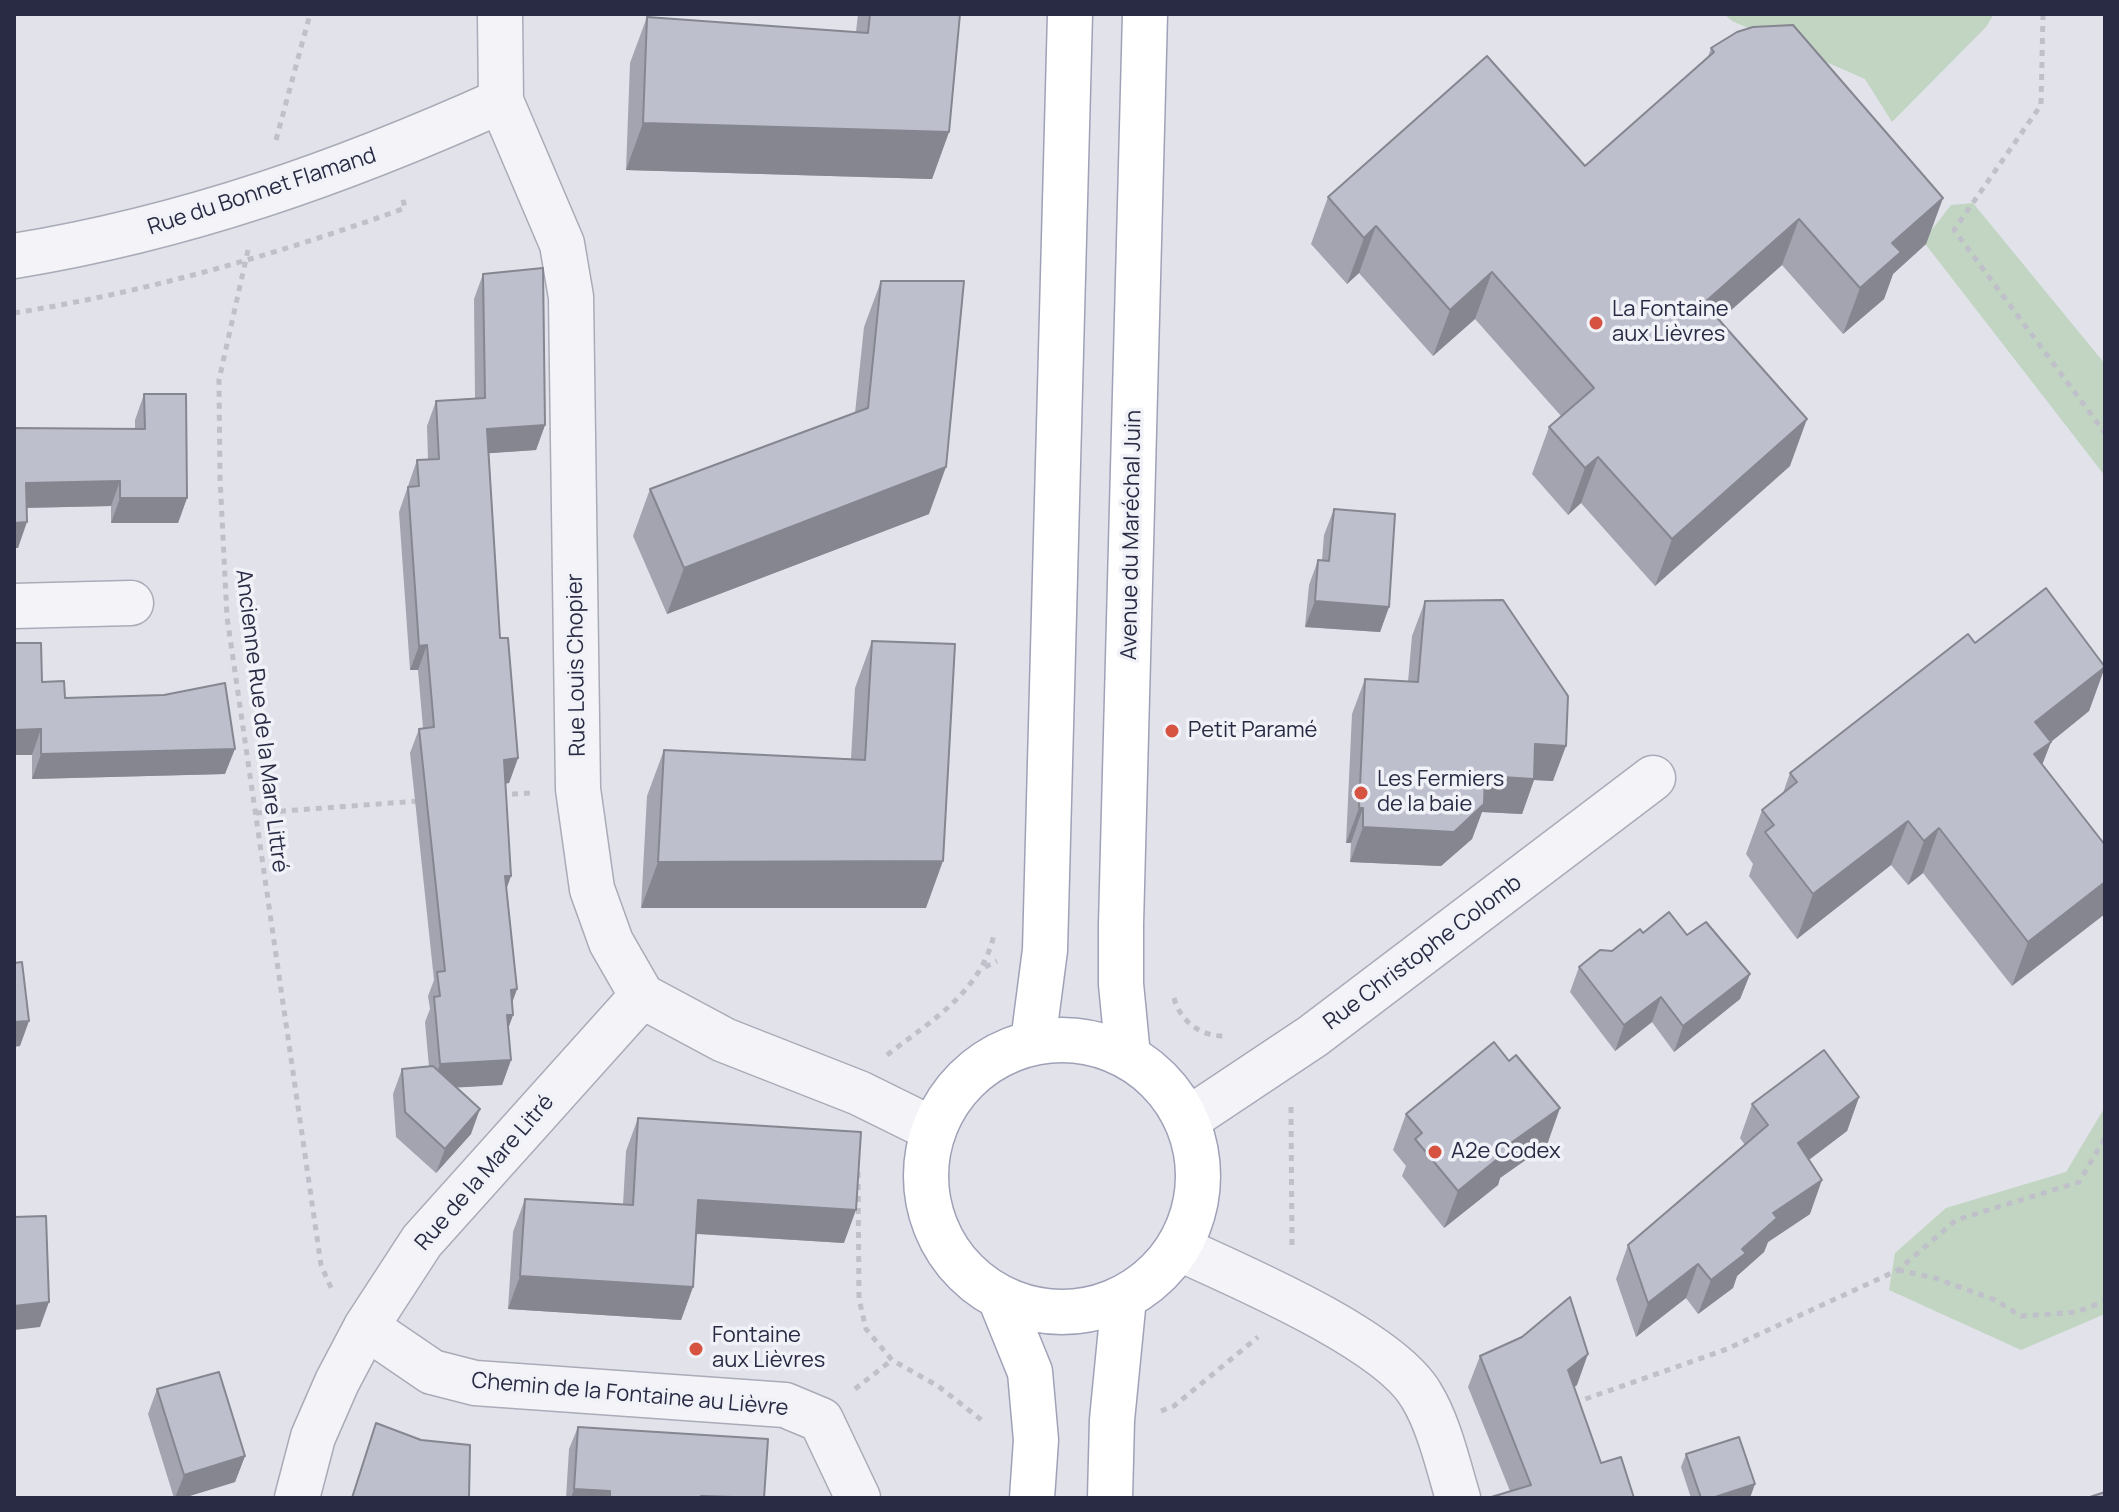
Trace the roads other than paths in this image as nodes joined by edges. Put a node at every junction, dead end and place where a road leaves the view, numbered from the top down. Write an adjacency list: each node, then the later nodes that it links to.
1 (500, 14): 4 (street, Rue Louis Chopier)
2 (1070, 14): 10 (main road)
3 (1145, 14): 11 (main road, Avenue du Maréchal Juin)
4 (501, 101): 5 (street, Rue du Bonnet Flamand); 9 (street, Rue Louis Chopier)
5 (14, 256)
6 (131, 603): 7 (street)
7 (14, 606)
8 (1653, 778): 12 (street, Rue Christophe Colomb)
9 (642, 996): 13 (street); 17 (street, Rue de la Mare Litré)
10 (1033, 1042): 11 (main road); 13 (main road)
11 (1128, 1056): 12 (main road)
12 (1187, 1120): 14 (main road)
13 (934, 1130): 15 (main road)
14 (1178, 1248): 16 (main road); 22 (street)
15 (1000, 1298): 16 (main road); 20 (main road)
16 (1124, 1298): 21 (main road)
17 (366, 1327): 18 (street, Rue de la Mare Litré); 19 (street, Chemin de la Fontaine au Lièvre)
18 (297, 1498)
19 (858, 1498)
20 (1032, 1498)
21 (1110, 1498)
22 (1458, 1498)

